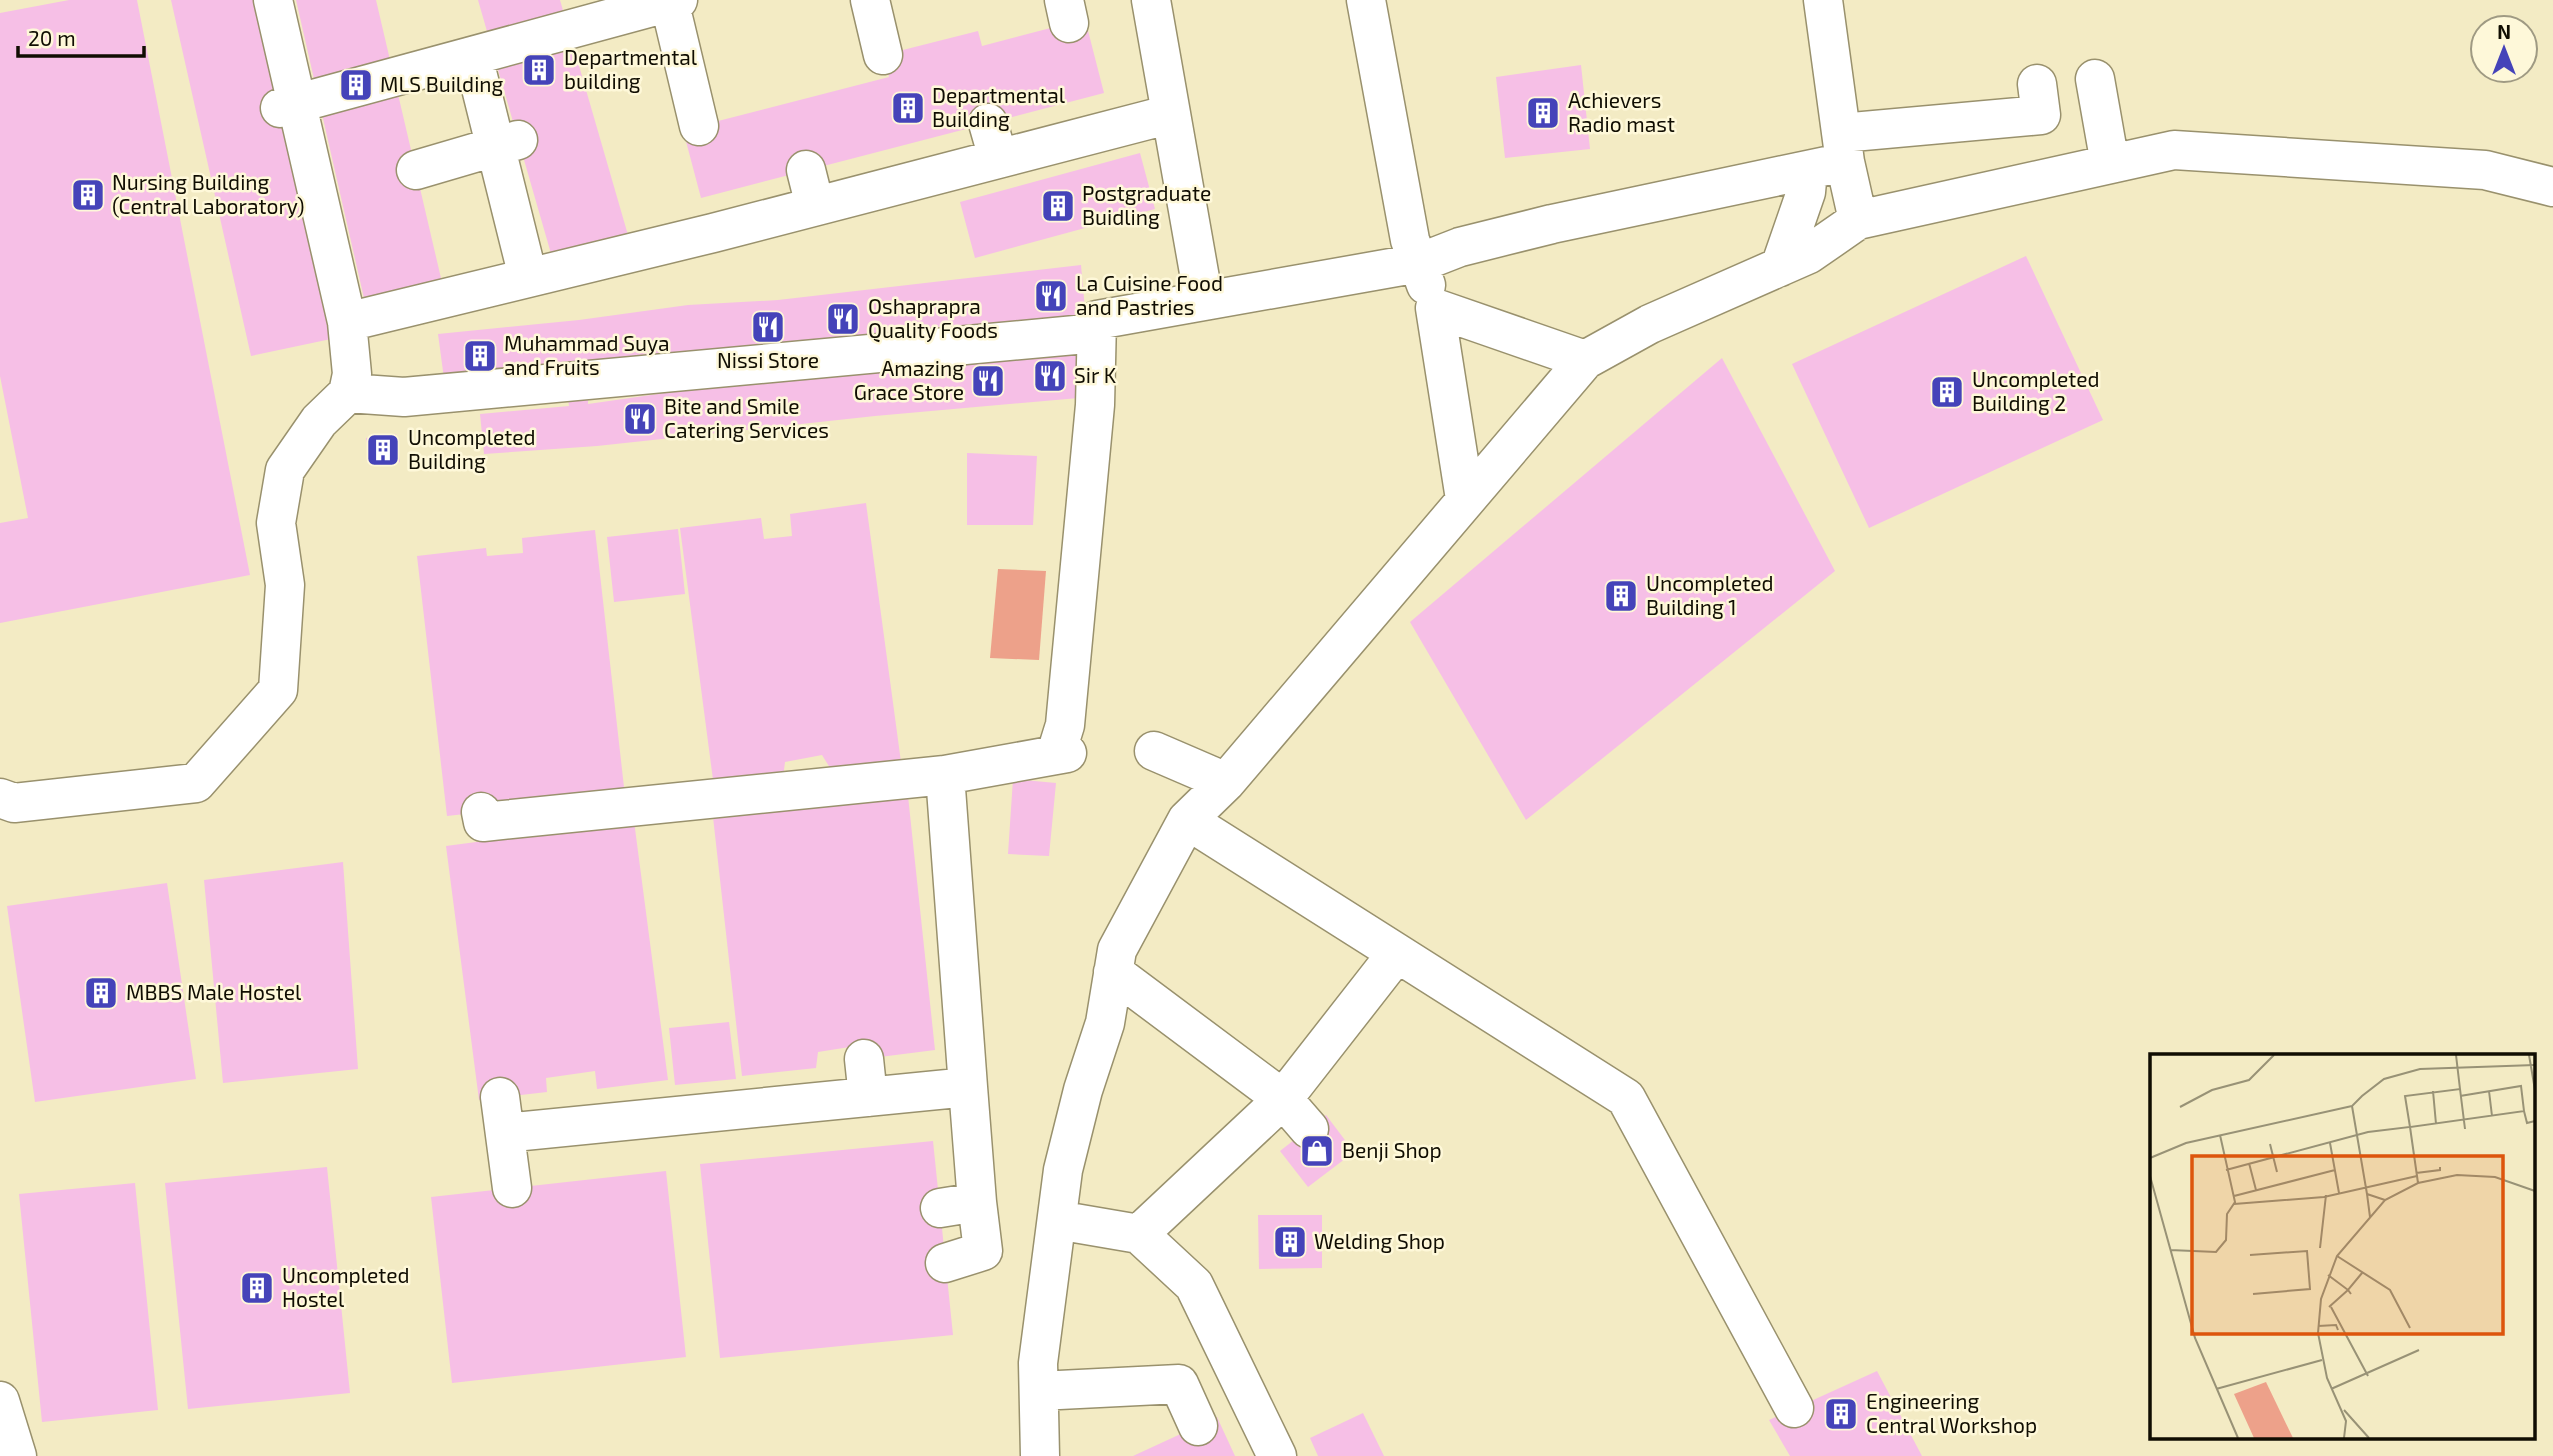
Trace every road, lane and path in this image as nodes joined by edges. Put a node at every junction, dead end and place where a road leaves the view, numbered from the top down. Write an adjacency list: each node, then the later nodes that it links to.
1 (273, 0): 11 (street)
2 (870, 0): 7 (street)
3 (1152, 0): 12 (street)
4 (1366, 0): 21 (street)
5 (1823, 0): 15 (street)
6 (672, 1): 8 (street); 13 (street)
7 (883, 55)
8 (448, 57): 11 (street); 14 (street)
9 (2095, 79): 16 (street)
10 (2037, 84): 15 (street)
11 (288, 106): 27 (street)
12 (1171, 114): 23 (street); 24 (street)
13 (699, 126)
14 (506, 143): 17 (street); 23 (street)
15 (1843, 147): 18 (street); 20 (street)
16 (2110, 164): 19 (street); 20 (street)
17 (416, 170)
18 (1808, 170): 21 (street); 22 (street)
19 (2553, 187)
20 (1858, 220): 22 (street)
21 (1419, 263): 24 (street); 25 (street)
22 (1780, 267): 28 (street)
23 (528, 277): 27 (street)
24 (1204, 301): 26 (street)
25 (1435, 308): 28 (street); 30 (street)
26 (1097, 320): 29 (street); 32 (street)
27 (347, 322): 29 (street)
28 (1585, 360): 30 (street)
29 (348, 393): 34 (street)
30 (1465, 499): 33 (street)
31 (1154, 751): 33 (street)
32 (945, 775): 35 (street); 40 (street)
33 (1226, 782): 36 (street)
34 (0, 798)
35 (481, 812)
36 (1188, 820): 37 (street); 38 (street)
37 (1397, 953): 42 (street); 52 (street)
38 (1114, 972): 42 (street); 47 (street)
39 (863, 1059): 41 (street)
40 (968, 1087): 41 (street); 45 (street)
41 (868, 1097): 44 (street)
42 (1283, 1099): 43 (street); 48 (street)
43 (1309, 1129)
44 (512, 1188)
45 (977, 1202): 46 (street); 49 (street)
46 (940, 1208)
47 (1057, 1220): 48 (street); 50 (street)
48 (1139, 1234): 56 (street)
49 (945, 1263)
50 (1039, 1391): 53 (street); 55 (street)
51 (0, 1401): 54 (street)
52 (1794, 1408)
53 (1198, 1426)
54 (17, 1456)
55 (1040, 1456)
56 (1277, 1456)

